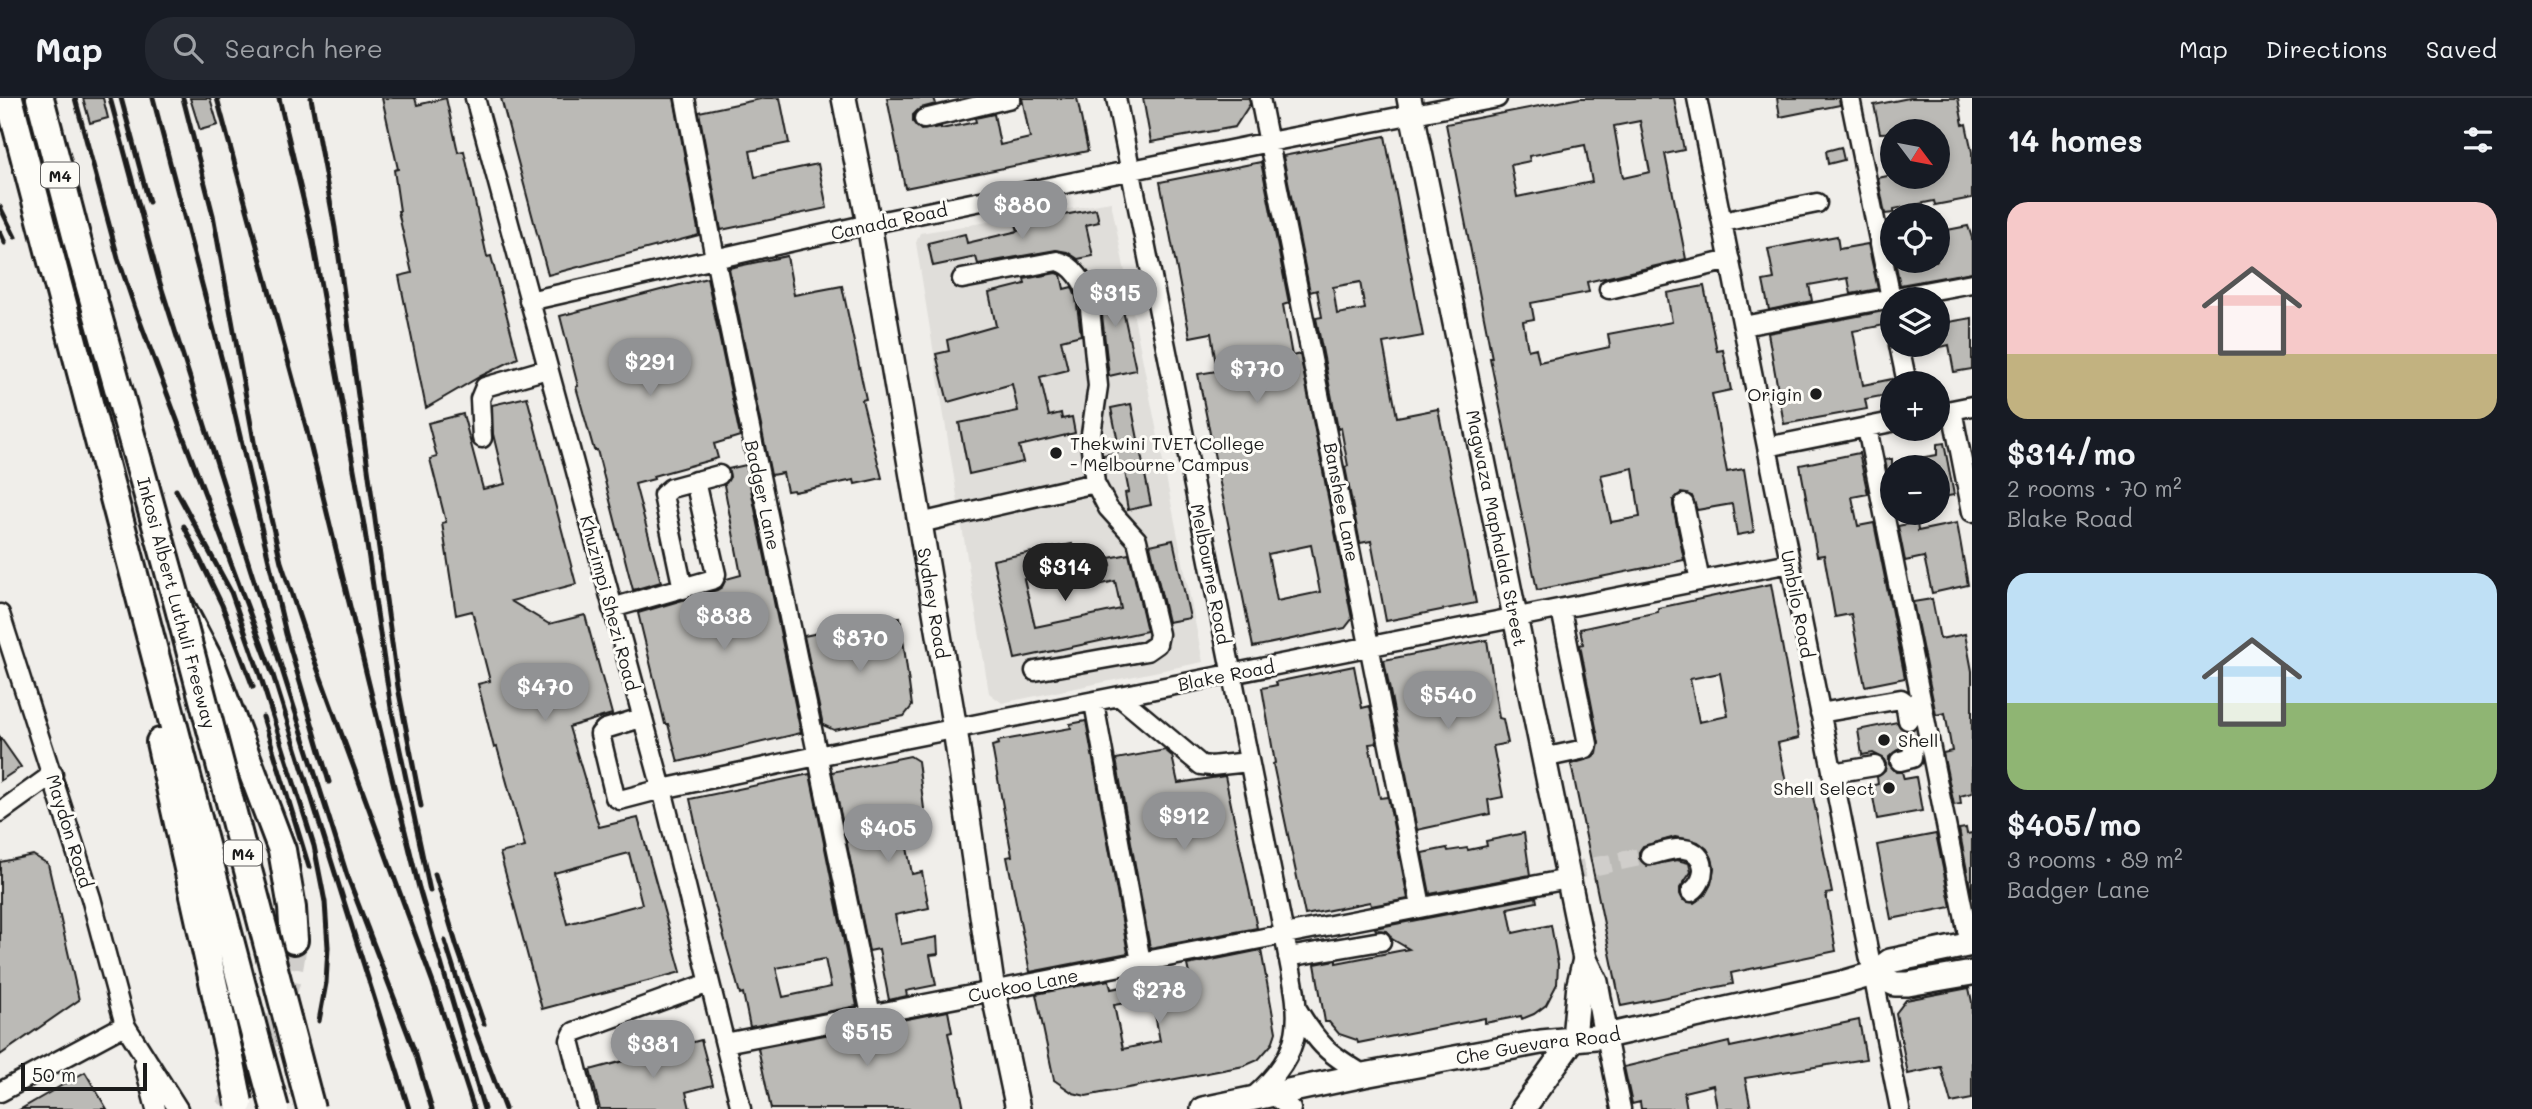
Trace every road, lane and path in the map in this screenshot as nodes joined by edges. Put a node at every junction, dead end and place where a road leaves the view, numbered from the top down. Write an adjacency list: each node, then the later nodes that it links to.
1 (9, 98): 43 (highway, Inkosi Albert Luthuli Freeway / M4)
2 (40, 98): 47 (highway, Inkosi Albert Luthuli Freeway / M4)
3 (475, 98): 26 (street, Khuzimpi Shezi Road)
4 (685, 98): 19 (street, Badger Lane)
5 (844, 98): 18 (main road, Sydney Road)
6 (1011, 98): 13 (street)
7 (1116, 98): 15 (street, Melbourne Road)
8 (1261, 98): 14 (street, Banshee Lane)
9 (1497, 98): 12 (street, Canada Road)
10 (1697, 98): 17 (street, Umbilo Road)
11 (1850, 98): 23 (street)
12 (1410, 107): 14 (street, Canada Road); 51 (main road, Magwaza Maphalala Street)
13 (924, 119)
14 (1269, 142): 15 (street, Canada Road); 52 (street, Banshee Lane)
15 (1131, 171): 18 (street, Canada Road); 54 (street, Melbourne Road)
16 (1817, 203): 17 (street)
17 (1722, 222): 20 (street, Umbilo Road)
18 (869, 224): 19 (street, Canada Road); 42 (main road, Sydney Road)
19 (715, 258): 26 (street, Canada Road); 62 (street, Badger Lane)
20 (1730, 260): 25 (street); 28 (street, Umbilo Road)
21 (962, 279): 39 (street)
22 (1972, 283): 24 (street)
23 (1888, 287)
24 (1950, 288)
25 (1609, 289)
26 (529, 301): 29 (street, Khuzimpi Shezi Road)
27 (1880, 303): 28 (street)
28 (1743, 326): 36 (street, Umbilo Road)
29 (547, 369): 35 (street); 48 (street, Khuzimpi Shezi Road)
30 (1972, 405): 31 (street)
31 (1950, 410)
32 (1880, 425): 33 (street)
33 (1867, 428): 36 (street); 78 (street)
34 (1950, 433): 41 (street)
35 (482, 438)
36 (1767, 447): 44 (street, Umbilo Road)
37 (719, 475): 38 (street)
38 (695, 481): 46 (street); 46 (street)
39 (1096, 483): 42 (street); 53 (street)
40 (1684, 504): 45 (street)
41 (1972, 512)
42 (920, 523): 60 (main road, Sydney Road)
43 (126, 547): 98 (highway, bridge); 99 (highway, Inkosi Albert Luthuli Freeway / M4, bridge)
44 (1790, 563): 45 (street, Blake Road); 57 (street, Umbilo Road)
45 (1700, 581): 49 (street, Blake Road)
46 (683, 589): 48 (street)
47 (176, 597): 76 (highway); 100 (highway, Inkosi Albert Luthuli Freeway / M4, bridge)
48 (612, 608): 58 (street, Khuzimpi Shezi Road)
49 (1561, 609): 51 (street, Blake Road); 63 (street)
50 (0, 614): 68 (street, Maydon Road)
51 (1515, 619): 52 (street, Blake Road); 63 (main road, Magwaza Maphalala Street)
52 (1371, 647): 54 (street, Blake Road); 74 (street, Banshee Lane)
53 (1035, 671)
54 (1231, 674): 55 (street, Blake Road); 65 (street, Melbourne Road)
55 (1120, 697): 56 (street, Blake Road); 65 (street)
56 (1094, 703): 60 (street, Blake Road); 81 (street)
57 (1820, 713): 59 (street); 67 (street, Umbilo Road)
58 (641, 718): 69 (street, Khuzimpi Shezi Road); 69 (street, Blake Road)
59 (1908, 720)
60 (954, 729): 62 (street, Blake Road); 85 (main road, Sydney Road)
61 (1913, 746): 64 (street)
62 (817, 757): 69 (street, Blake Road); 87 (street, Badger Lane)
63 (1544, 758): 72 (main road, Magwaza Maphalala Street)
64 (1900, 761)
65 (1249, 762): 75 (street, Melbourne Road)
66 (1875, 766): 67 (street)
67 (1832, 773): 83 (street, Umbilo Road)
68 (53, 774): 70 (street); 88 (street, Maydon Road)
69 (662, 789): 84 (street, Khuzimpi Shezi Road)
70 (0, 811)
71 (1650, 855): 73 (street)
72 (1568, 879): 74 (street, Cuckoo Lane); 80 (main road, Magwaza Maphalala Street)
73 (1691, 892)
74 (1421, 906): 75 (street, Cuckoo Lane)
75 (1284, 933): 79 (street, Melbourne Road); 81 (street, Cuckoo Lane)
76 (294, 940)
77 (1381, 941): 79 (street)
78 (1971, 944): 83 (main road, Che Guevara Road)
79 (1288, 957): 86 (street, Melbourne Road)
80 (1584, 959): 89 (main road, Magwaza Maphalala Street); 90 (main road, Magwaza Maphalala Street)
81 (1141, 961): 85 (street, Cuckoo Lane)
82 (1972, 973): 83 (main road)
83 (1873, 974): 89 (main road, Che Guevara Road); 108 (street, Umbilo Road)
84 (709, 983): 91 (street, Khuzimpi Shezi Road); 101 (street)
85 (993, 991): 87 (street, Cuckoo Lane); 103 (main road, Sydney Road)
86 (1297, 1009): 93 (street, Melbourne Road); 95 (street, Melbourne Road)
87 (871, 1015): 91 (street, Cuckoo Lane)
88 (125, 1025): 92 (street, Maydon Road); 94 (street)
89 (1606, 1036): 90 (main road, Che Guevara Road); 107 (street, Magwaza Maphalala Street)
90 (1574, 1038): 93 (main road, Che Guevara Road); 106 (main road)
91 (725, 1043): 102 (street, Khuzimpi Shezi Road)
92 (139, 1047): 96 (street, Maydon Road); 97 (street, Maydon Road)
93 (1364, 1075): 95 (main road, Che Guevara Road)
94 (0, 1092)
95 (1261, 1096): 104 (main road, Che Guevara Road); 105 (street)
96 (156, 1109)
97 (178, 1109)
98 (240, 1109)
99 (275, 1109)
100 (312, 1109)
101 (587, 1109)
102 (741, 1109)
103 (1018, 1109)
104 (1203, 1109)
105 (1291, 1109)
106 (1523, 1109)
107 (1621, 1109)
108 (1900, 1109)

